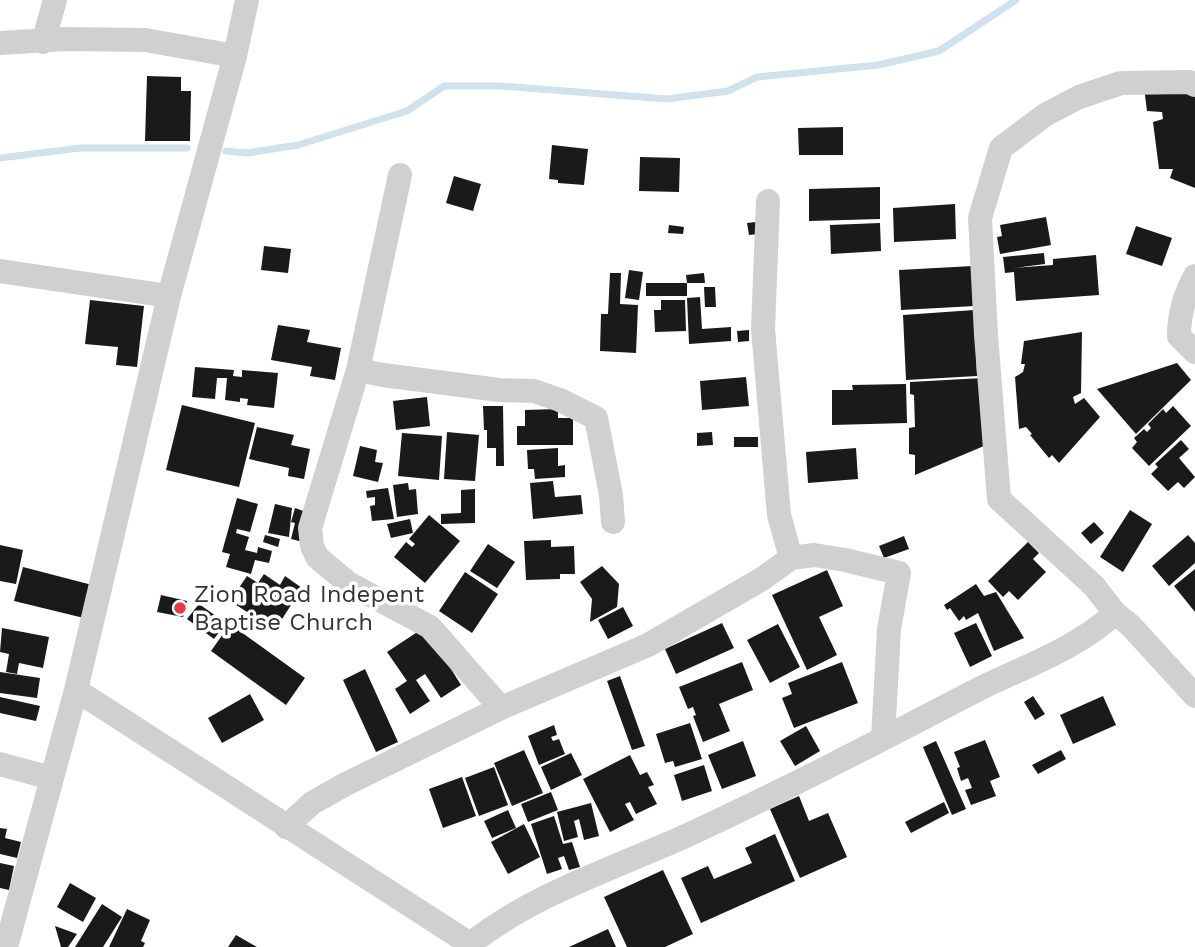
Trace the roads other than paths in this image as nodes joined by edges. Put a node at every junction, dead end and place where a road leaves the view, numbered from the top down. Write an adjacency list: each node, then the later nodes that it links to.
1 (55, 0): 3 (street)
2 (247, 0): 5 (street)
3 (43, 42): 4 (street); 5 (street)
4 (0, 43)
5 (235, 56): 11 (street)
6 (1195, 85): 16 (street)
7 (400, 174): 13 (street)
8 (768, 201): 15 (street)
9 (0, 271): 11 (street)
10 (1195, 276): 12 (street)
11 (169, 296): 17 (street)
12 (1195, 352)
13 (358, 370): 14 (street); 19 (street)
14 (613, 522)
15 (791, 558): 19 (street); 20 (street)
16 (1115, 613): 18 (street); 20 (street)
17 (76, 690): 22 (street); 23 (street)
18 (1195, 696)
19 (501, 708): 23 (street)
20 (883, 738): 24 (street)
21 (0, 764): 22 (street)
22 (51, 778): 25 (street)
23 (286, 827): 24 (street)
24 (473, 945)
25 (6, 947)

